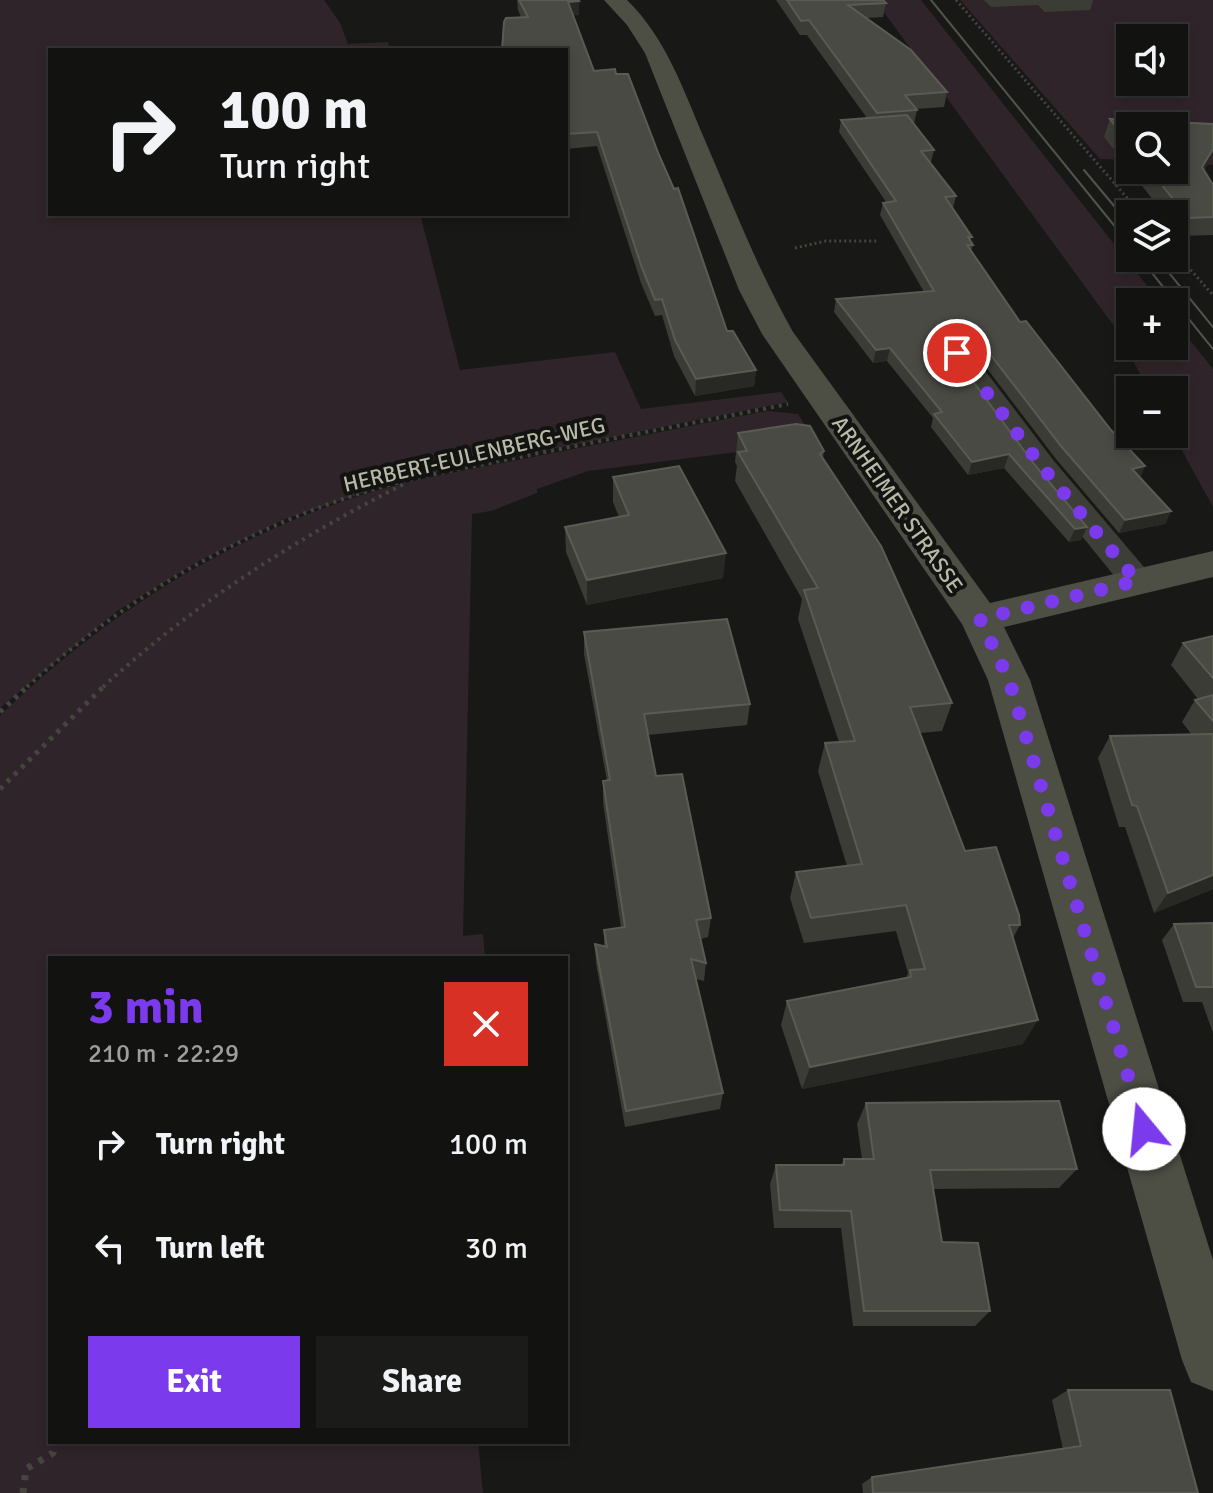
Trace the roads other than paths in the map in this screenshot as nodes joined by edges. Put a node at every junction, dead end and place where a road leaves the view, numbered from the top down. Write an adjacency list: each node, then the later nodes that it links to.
1 (615, 0): 5 (main road, ARNHEIMER STRASSE)
2 (957, 353): 4 (street)
3 (1213, 564): 4 (main road)
4 (1137, 581): 5 (main road)
5 (980, 619): 6 (main road, ARNHEIMER STRASSE)
6 (1213, 1360)

